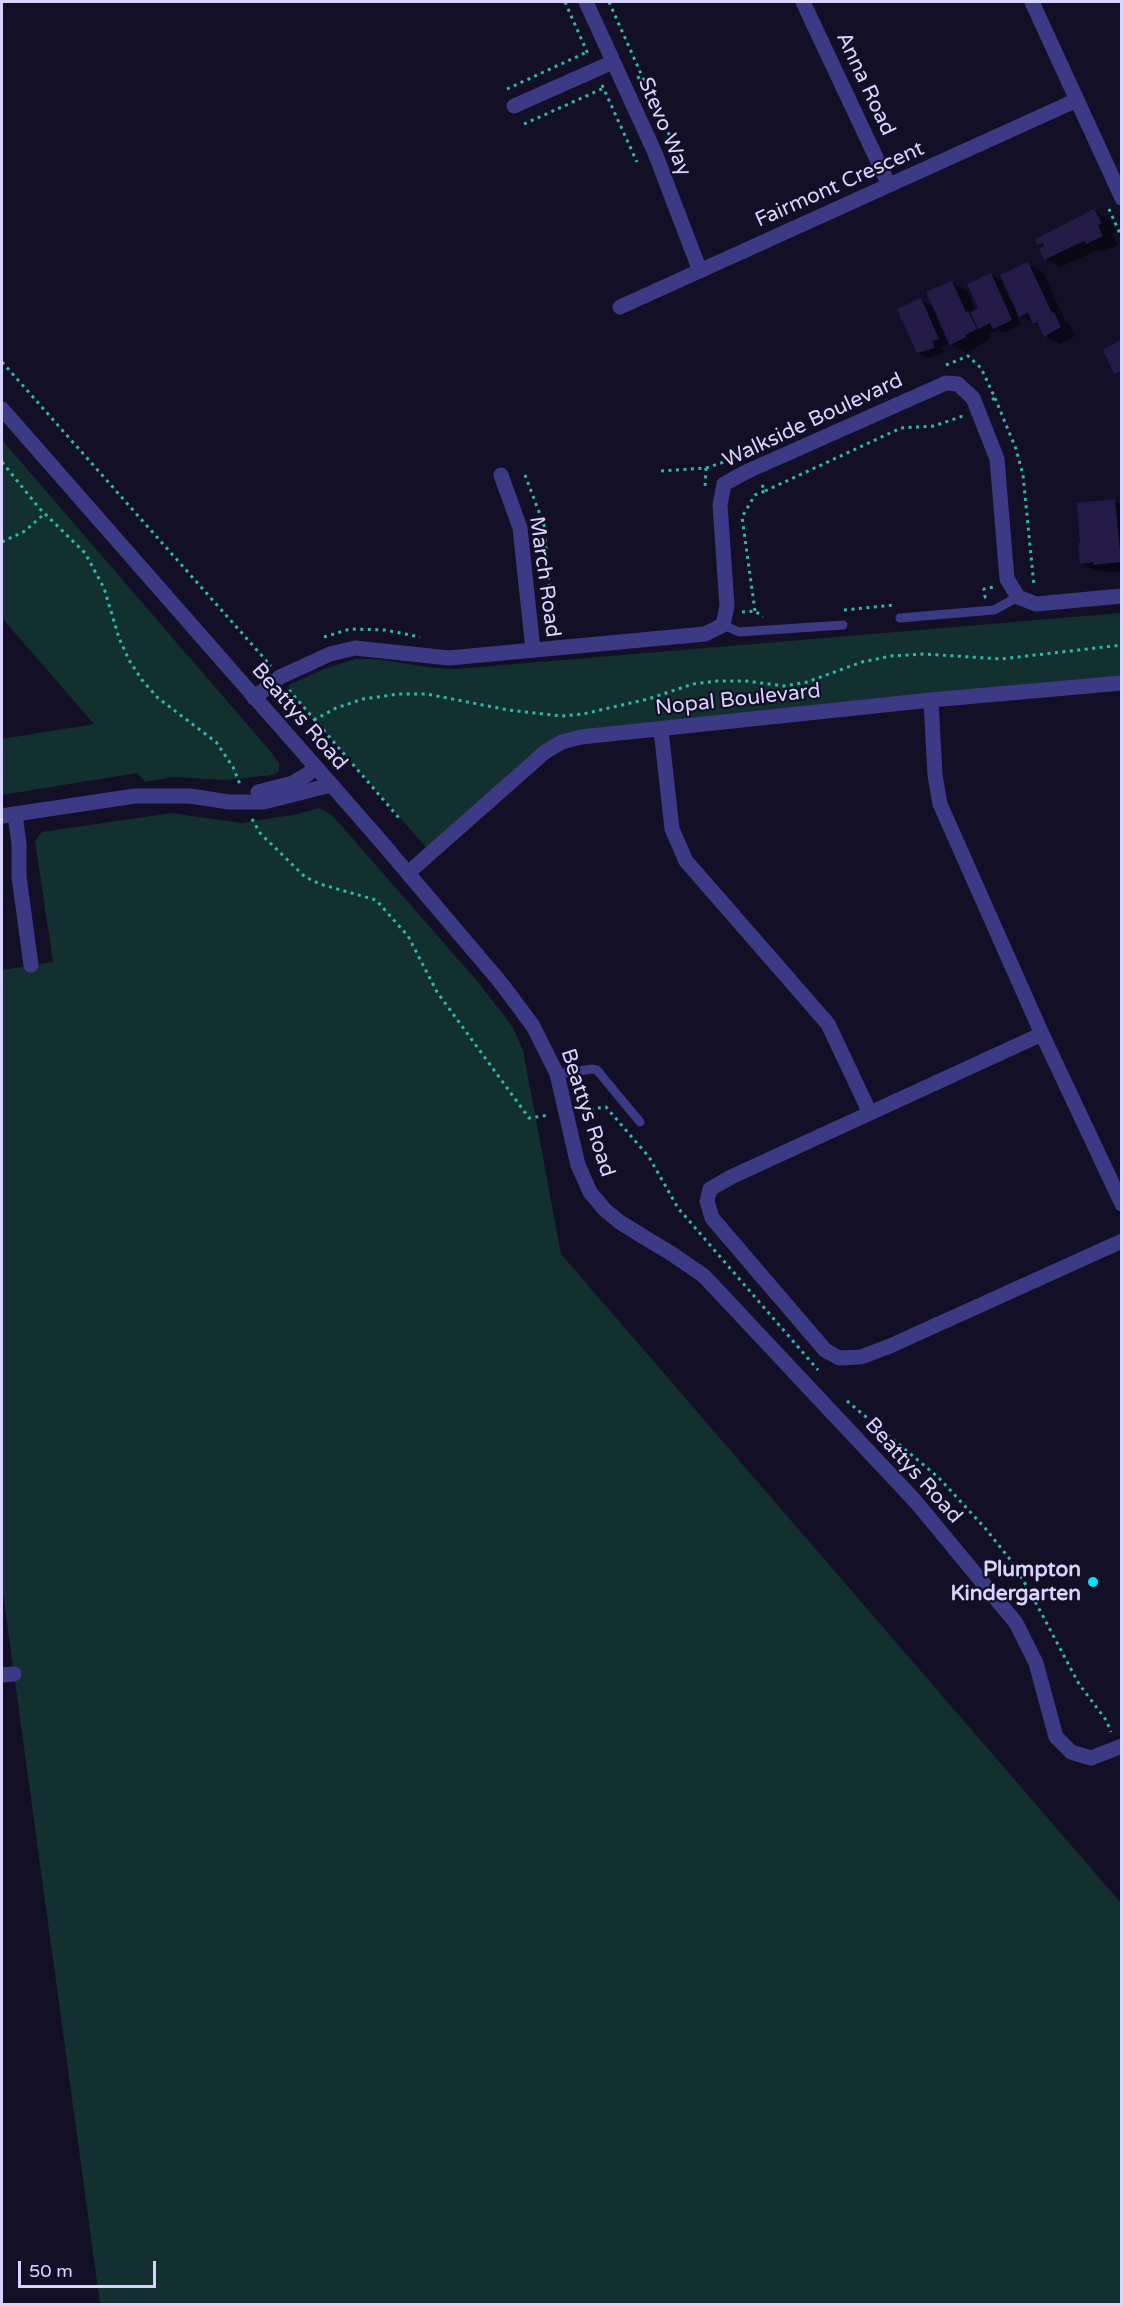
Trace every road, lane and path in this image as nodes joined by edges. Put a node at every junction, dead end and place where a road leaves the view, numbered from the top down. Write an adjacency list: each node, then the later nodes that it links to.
1 (586, 2): 6 (street, Stevo Way)
2 (609, 2): 7 (path)
3 (802, 2): 13 (street, Anna Road)
4 (1032, 2): 10 (street)
5 (588, 52): 9 (path)
6 (613, 62): 11 (street); 17 (street, Stevo Way)
7 (642, 76)
8 (604, 88): 12 (path)
9 (507, 89)
10 (1077, 100): 13 (street, Fairmont Crescent); 14 (street)
11 (514, 106)
12 (524, 124)
13 (889, 185): 17 (street, Fairmont Crescent)
14 (1122, 198)
15 (1108, 207): 16 (path)
16 (1122, 238)
17 (700, 271): 18 (street, Fairmont Crescent)
18 (620, 307)
19 (2, 362): 46 (path)
20 (2, 409): 49 (street, Beattys Road)
21 (738, 457): 23 (path)
22 (2, 462): 29 (path)
23 (706, 468): 25 (path); 28 (path)
24 (755, 468): 33 (street, Walkside Boulevard); 35 (path); 38 (street, Walkside Boulevard)
25 (661, 471)
26 (525, 474): 40 (path)
27 (501, 475): 40 (street, March Road)
28 (704, 494)
29 (45, 513): 30 (path); 55 (path)
30 (2, 542)
31 (993, 576): 34 (path)
32 (1122, 596): 33 (street)
33 (1018, 597): 37 (lane)
34 (975, 598)
35 (754, 611): 36 (path); 38 (path)
36 (774, 616)
37 (900, 618): 39 (path)
38 (724, 620): 39 (lane); 44 (street)
39 (843, 625)
40 (531, 632): 44 (street, March Road)
41 (423, 637): 42 (path)
42 (321, 638)
43 (1122, 645): 51 (path)
44 (533, 650): 47 (street)
45 (278, 658): 46 (path)
46 (268, 663): 47 (path)
47 (280, 677): 49 (street); 51 (path)
48 (1122, 683): 50 (street, Nopal Boulevard)
49 (254, 698): 53 (street, Beattys Road)
50 (931, 700): 52 (street, Nopal Boulevard); 60 (street)
51 (314, 720): 57 (path)
52 (661, 730): 58 (street, Nopal Boulevard); 63 (street)
53 (315, 767): 54 (street, Beattys Road); 55 (street)
54 (331, 785): 55 (street); 58 (street, Beattys Road)
55 (244, 798): 56 (street); 62 (path)
56 (7, 815): 59 (street)
57 (399, 818)
58 (408, 873): 61 (street, Beattys Road)
59 (31, 965)
60 (1042, 1034): 63 (street); 65 (street)
61 (557, 1074): 62 (street, Beattys Road); 64 (lane)
62 (566, 1112): 67 (path); 69 (street, Beattys Road)
63 (870, 1113): 66 (street)
64 (640, 1122)
65 (1122, 1204)
66 (1122, 1240)
67 (820, 1373)
68 (844, 1399): 69 (path)
69 (1120, 1747)

